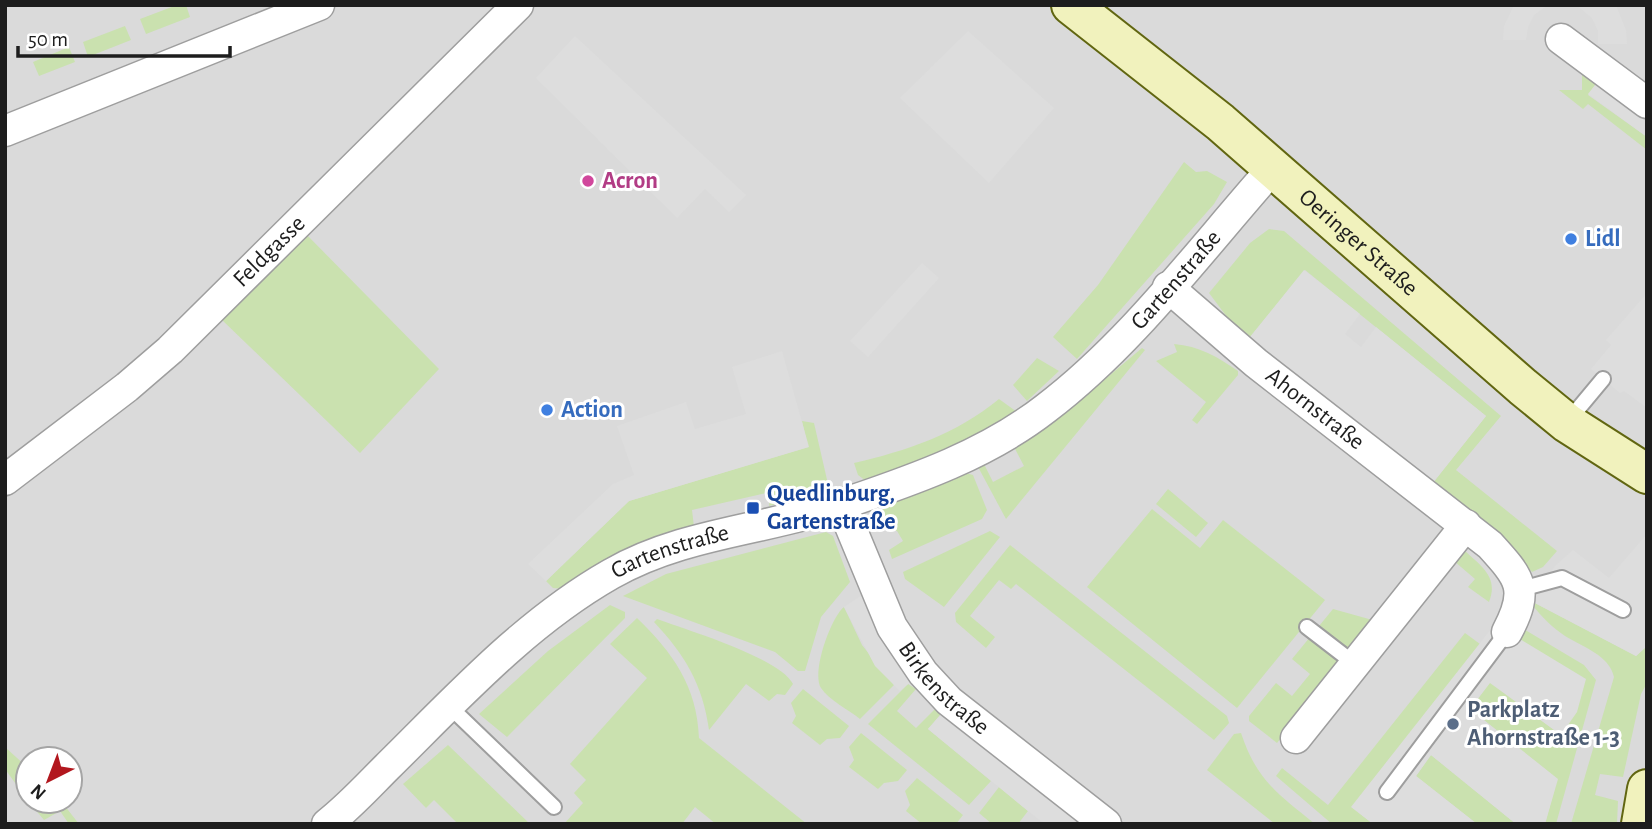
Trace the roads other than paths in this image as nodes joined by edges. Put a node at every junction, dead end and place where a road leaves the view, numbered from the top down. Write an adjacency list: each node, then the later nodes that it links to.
1 (319, 5): 6 (street)
2 (518, 5): 12 (street, Feldgasse)
3 (1072, 5): 7 (main road, Oeringer Straße)
4 (1561, 39): 5 (street)
5 (1647, 103)
6 (5, 131)
7 (1272, 169): 8 (street, Gartenstraße); 10 (main road, Oeringer Straße)
8 (1168, 287): 13 (street, Gartenstraße); 14 (street, Ahornstraße)
9 (1602, 379): 10 (lane)
10 (1567, 423): 11 (main road, Oeringer Straße)
11 (1647, 474)
12 (5, 480)
13 (842, 505): 20 (street, Gartenstraße); 26 (street, Birkenstraße)
14 (1466, 525): 15 (street, Ahornstraße); 19 (street)
15 (1521, 589): 16 (lane); 18 (street)
16 (1623, 610)
17 (1307, 627): 19 (lane)
18 (1507, 632): 23 (lane)
19 (1355, 664): 21 (street)
20 (449, 706): 24 (lane); 25 (street, Gartenstraße)
21 (1296, 738)
22 (1647, 789): 27 (main road)
23 (1387, 792)
24 (554, 807)
25 (335, 822)
26 (1105, 824)
27 (1641, 824)

